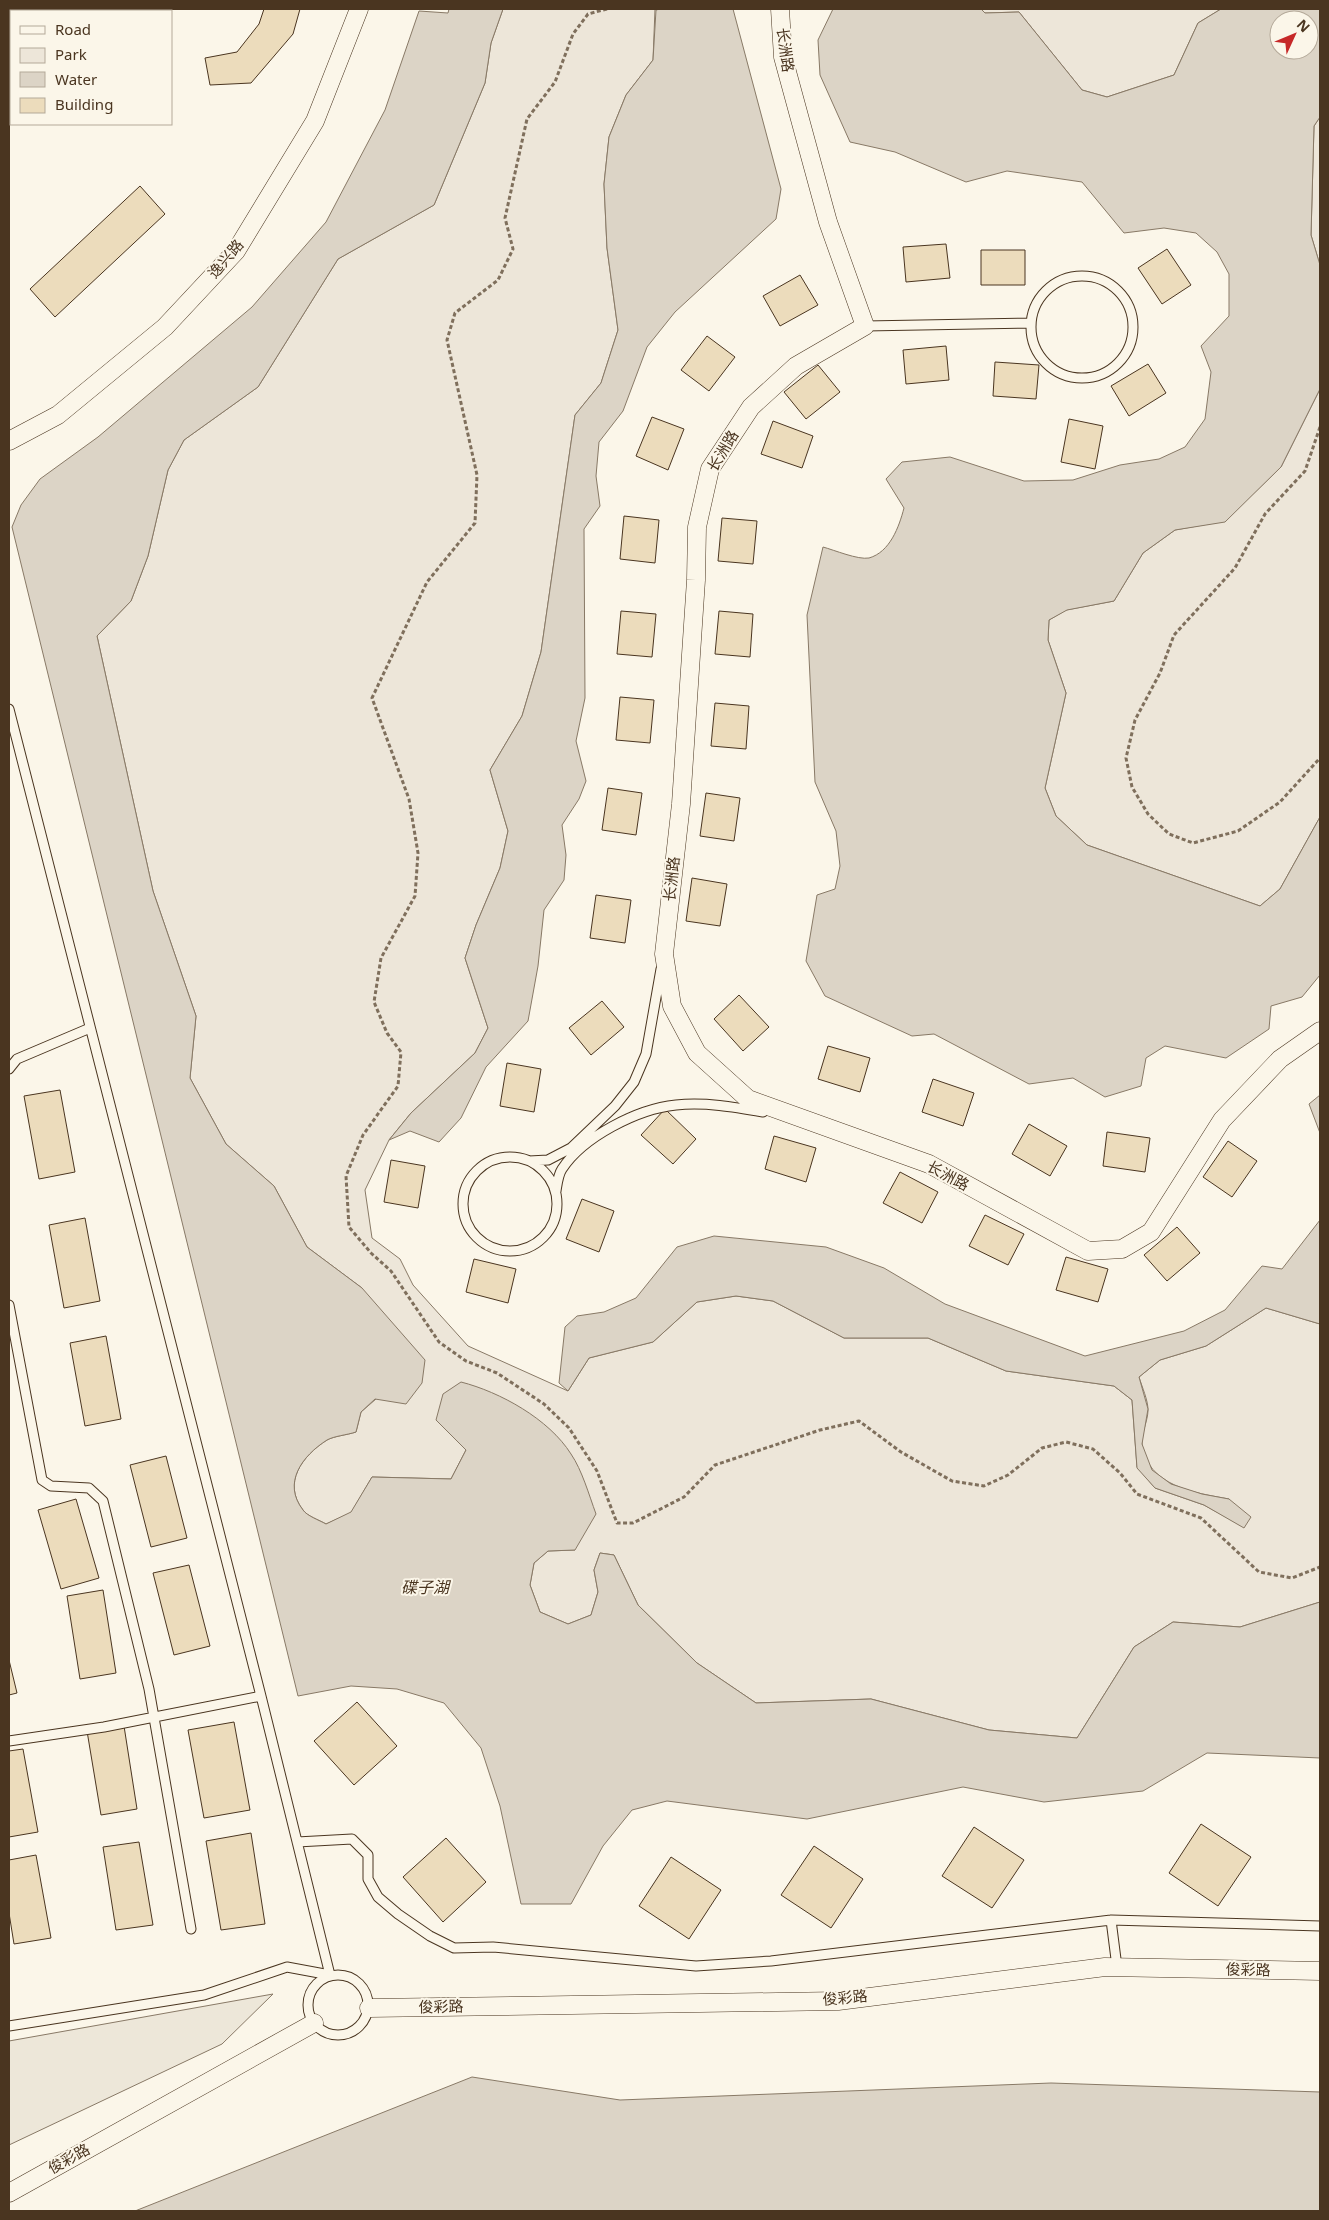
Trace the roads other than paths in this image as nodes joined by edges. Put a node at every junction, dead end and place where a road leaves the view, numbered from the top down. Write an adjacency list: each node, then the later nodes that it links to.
1 (359, 9): 5 (street, 逸兴路)
2 (780, 9): 4 (street, 长洲路)
3 (1031, 323): 3 (lane); 4 (lane)
4 (865, 326): 7 (street, 长洲路)
5 (9, 441)
6 (9, 709): 8 (lane)
7 (664, 954): 11 (street, 长洲路); 12 (lane)
8 (90, 1028): 10 (lane); 15 (lane)
9 (1320, 1031): 11 (street, 长洲路)
10 (9, 1069)
11 (799, 1117): 13 (lane)
12 (529, 1161): 13 (lane); 13 (lane)
13 (556, 1192)
14 (9, 1305): 16 (lane)
15 (261, 1696): 16 (lane); 18 (lane)
16 (154, 1717): 17 (lane); 21 (lane)
17 (9, 1740)
18 (297, 1842): 19 (lane); 24 (lane)
19 (1111, 1920): 20 (lane); 22 (lane)
20 (1320, 1926)
21 (191, 1929)
22 (1117, 1967): 23 (street, 俊彩路); 25 (street, 俊彩路)
23 (1320, 1971)
24 (330, 1976): 25 (lane); 26 (lane); 27 (lane)
25 (369, 2008): 26 (lane)
26 (314, 2023): 28 (street, 俊彩路)
27 (9, 2026)
28 (9, 2193)

